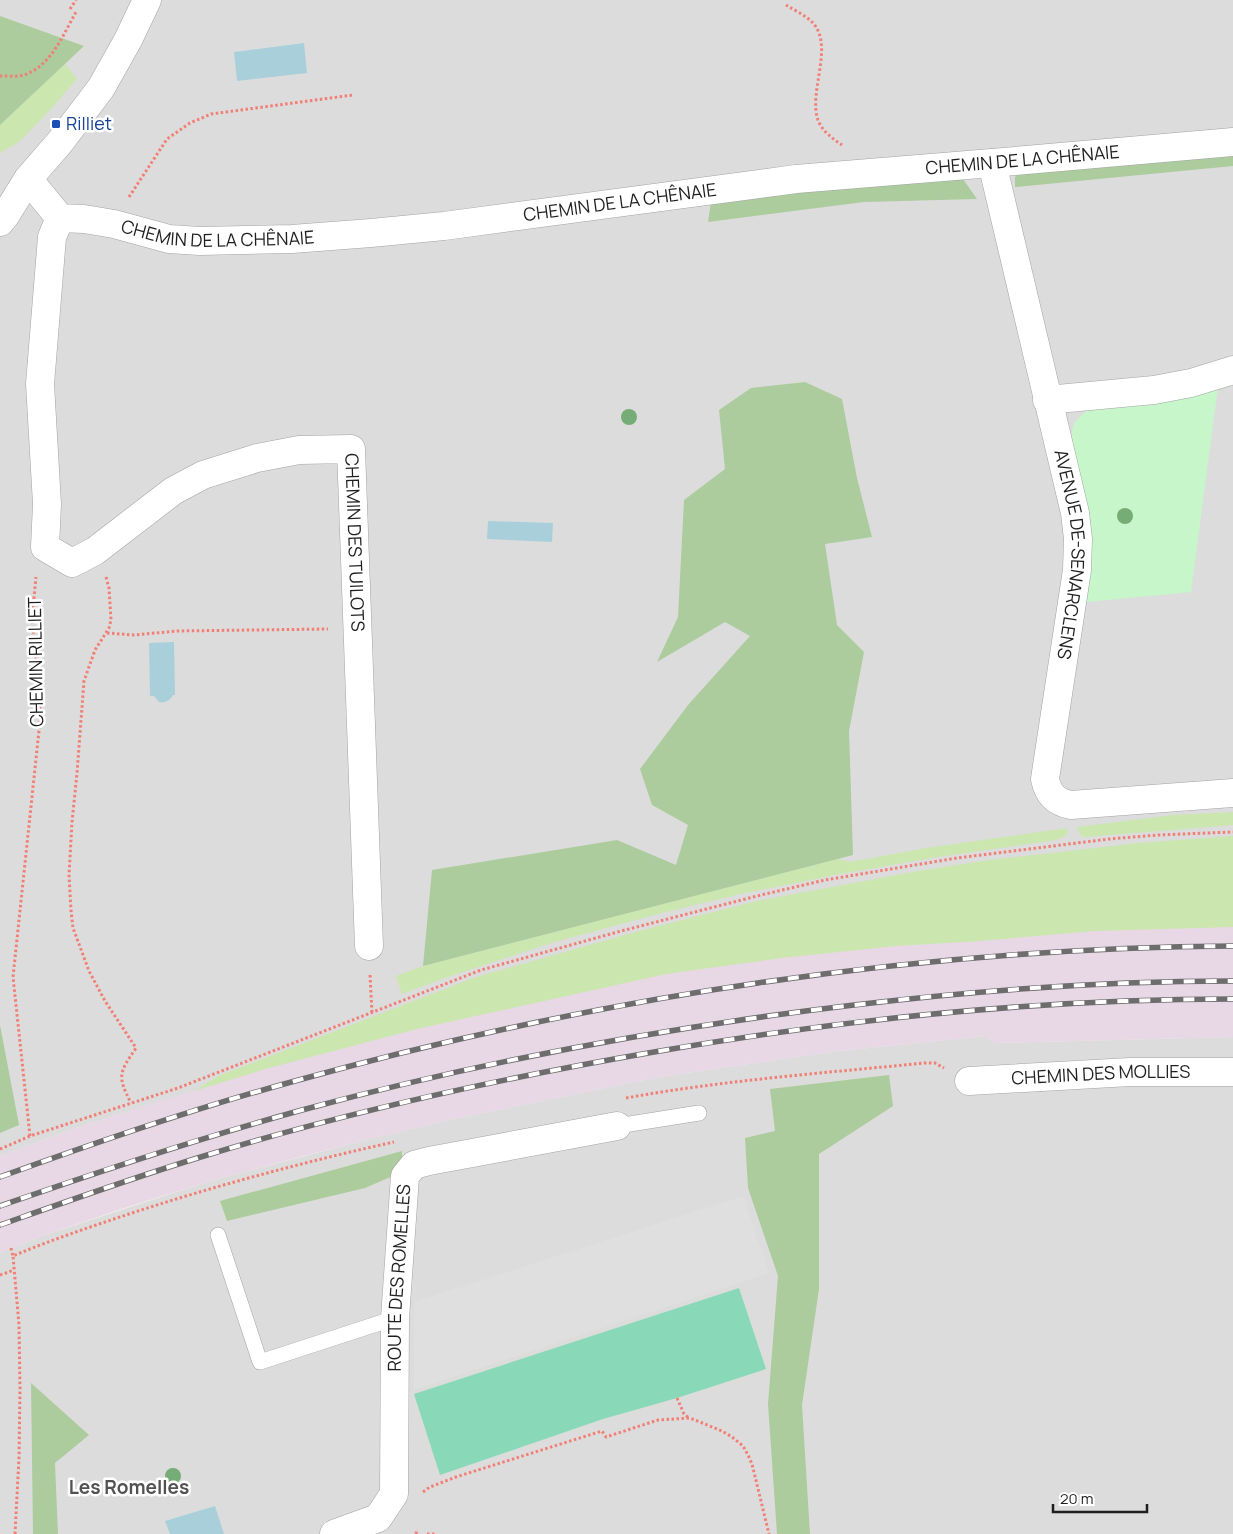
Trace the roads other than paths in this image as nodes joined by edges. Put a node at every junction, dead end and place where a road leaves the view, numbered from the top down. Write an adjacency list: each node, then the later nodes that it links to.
1 (147, 0): 4 (street)
2 (1233, 142): 3 (street, CHEMIN DE LA CHÊNAIE)
3 (992, 163): 6 (street, CHEMIN DE LA CHÊNAIE); 9 (street, AVENUE DE-SENARCLENS)
4 (28, 179): 5 (street); 6 (street); 7 (street)
5 (0, 189)
6 (60, 218): 11 (street, CHEMIN DES TUILOTS)
7 (0, 222)
8 (1233, 370): 9 (street)
9 (1047, 400): 10 (street, AVENUE DE-SENARCLENS)
10 (1233, 793)
11 (369, 946)
12 (1233, 1072): 13 (street, CHEMIN DES MOLLIES)
13 (969, 1081)
14 (699, 1113): 15 (lane)
15 (617, 1126): 17 (street, ROUTE DES ROMELLES)
16 (218, 1235): 17 (lane)
17 (396, 1318): 18 (street, ROUTE DES ROMELLES)
18 (334, 1534)

